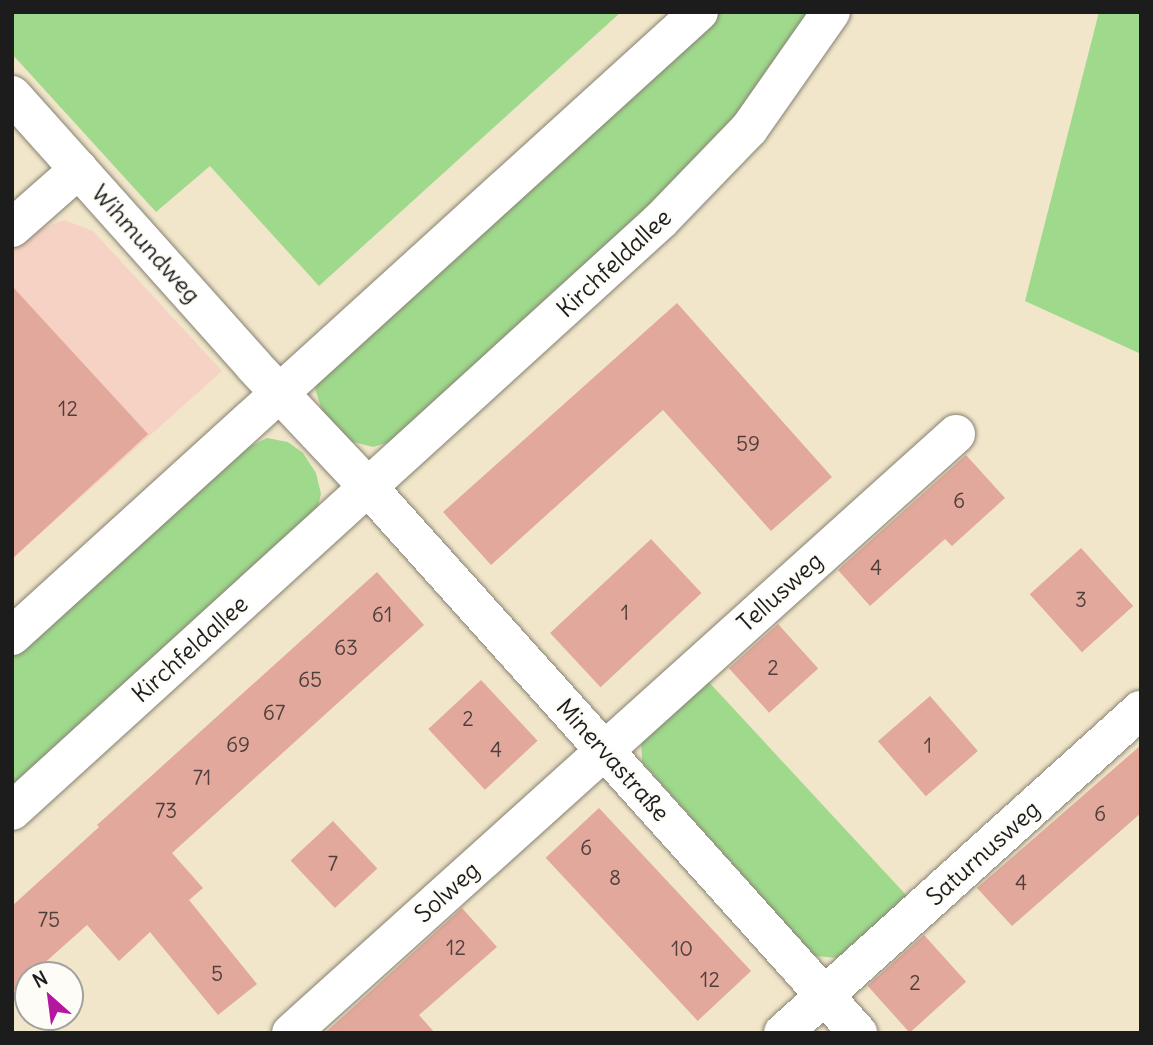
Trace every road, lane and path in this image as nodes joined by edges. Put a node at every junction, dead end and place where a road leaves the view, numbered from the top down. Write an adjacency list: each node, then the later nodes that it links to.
1 (699, 12): 6 (street)
2 (831, 12): 8 (street, Kirchfeldallee)
3 (12, 94): 4 (street, Wihmundweg)
4 (79, 169): 5 (street); 6 (street, Wihmundweg)
5 (12, 228)
6 (279, 394): 8 (street); 9 (street)
7 (957, 434): 11 (street, Tellusweg)
8 (368, 487): 11 (street, Minervastraße); 12 (street, Kirchfeldallee)
9 (12, 636)
10 (1141, 710): 13 (street, Saturnusweg)
11 (603, 750): 13 (street, Minervastraße); 14 (street, Solweg)
12 (12, 811)
13 (824, 995): 15 (street, Saturnusweg); 16 (street, Minervastraße)
14 (291, 1033)
15 (783, 1033)
16 (859, 1033)

